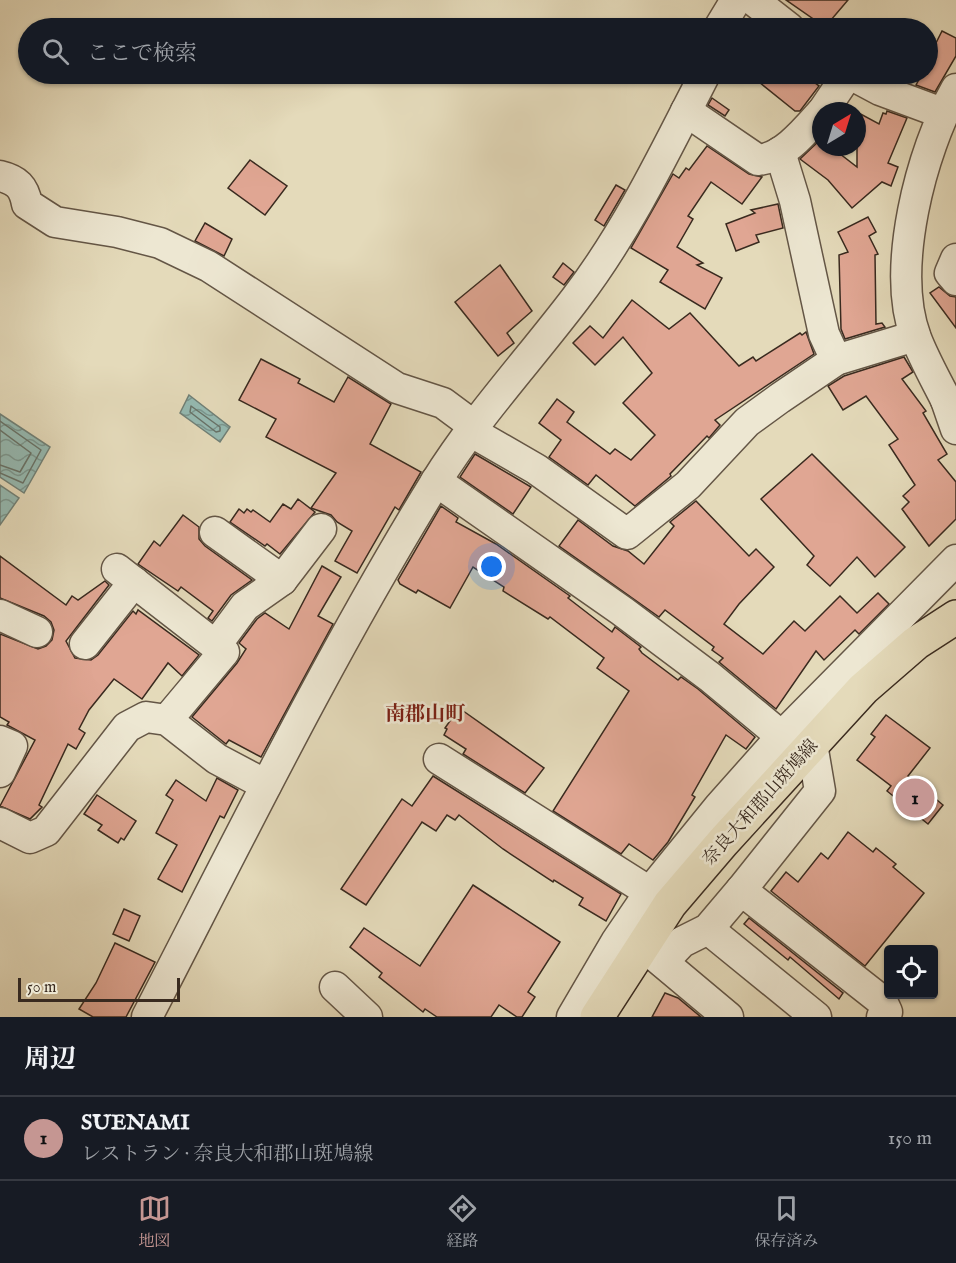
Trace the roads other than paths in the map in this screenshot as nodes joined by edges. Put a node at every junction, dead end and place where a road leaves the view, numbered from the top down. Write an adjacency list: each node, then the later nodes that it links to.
1 (736, 0): 3 (street)
2 (753, 0): 4 (street)
3 (725, 18)
4 (776, 18)
5 (700, 84): 10 (street)
6 (842, 84): 9 (street)
7 (868, 84): 8 (street)
8 (949, 101): 16 (street)
9 (829, 102)
10 (686, 111): 12 (street); 19 (street)
11 (812, 124): 12 (street)
12 (780, 152): 17 (street)
13 (0, 176): 19 (street)
14 (956, 259): 15 (street)
15 (956, 280)
16 (915, 336): 17 (street); 18 (street)
17 (836, 360): 19 (street)
18 (951, 401): 20 (street)
19 (472, 429): 21 (street)
20 (956, 429)
21 (436, 481): 33 (street); 36 (street)
22 (321, 529): 25 (street)
23 (215, 532): 25 (street)
24 (956, 560): 33 (street)
25 (282, 580): 30 (street)
26 (0, 615): 28 (street)
27 (956, 618): 33 (main road, 奈良大和郡山斑鳩線)
28 (37, 632)
29 (85, 644): 30 (street)
30 (216, 645): 31 (street)
31 (167, 720): 36 (street); 37 (street)
32 (0, 741): 35 (street)
33 (799, 745): 38 (street); 39 (main road, 奈良大和郡山斑鳩線)
34 (439, 759): 39 (street)
35 (0, 772)
36 (266, 784): 43 (street)
37 (0, 823)
38 (741, 890): 40 (street); 49 (street)
39 (660, 898): 41 (main road, 奈良大和郡山斑鳩線); 45 (street)
40 (708, 929): 41 (street); 48 (street)
41 (652, 953): 46 (main road, 奈良大和郡山斑鳩線); 47 (street)
42 (335, 987): 44 (street)
43 (147, 1017)
44 (367, 1017)
45 (572, 1017)
46 (597, 1017)
47 (728, 1017)
48 (816, 1017)
49 (882, 1017)

